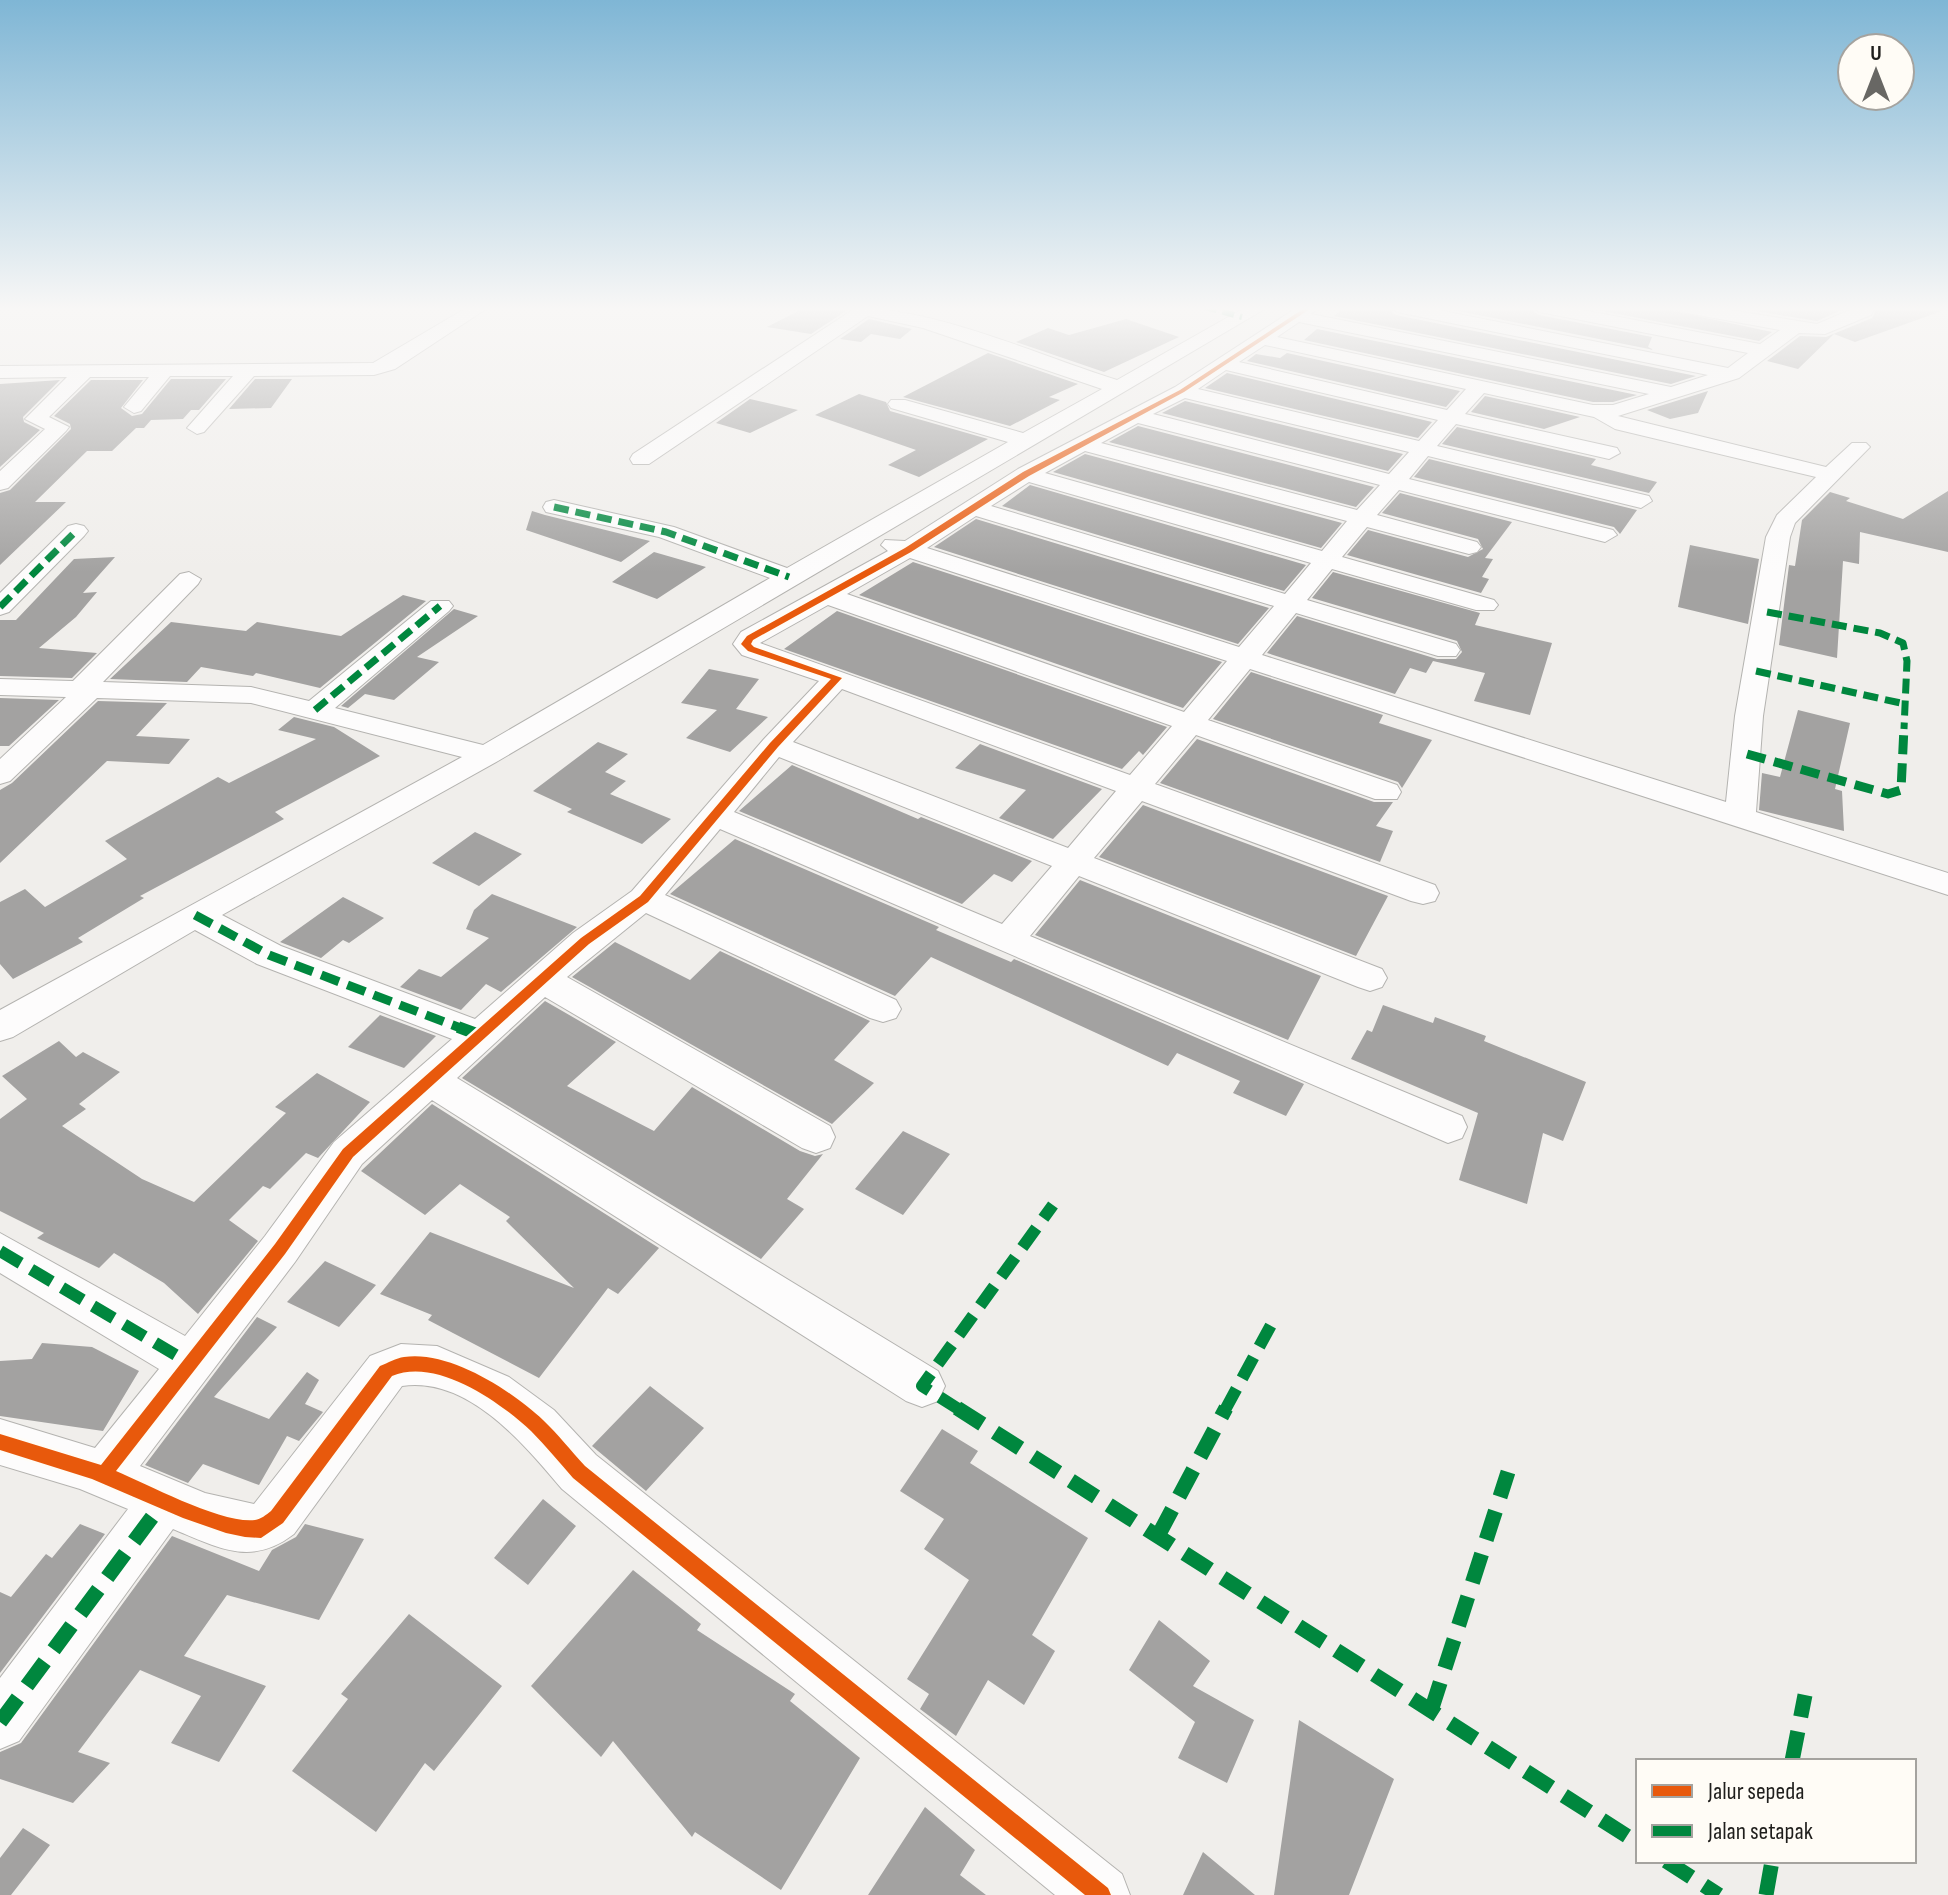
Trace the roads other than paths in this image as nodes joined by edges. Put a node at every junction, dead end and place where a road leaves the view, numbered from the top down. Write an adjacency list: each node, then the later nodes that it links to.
1 (60, 395): 26 (street)
2 (144, 395): 13 (street)
3 (226, 395): 17 (street)
4 (734, 395): 23 (street)
5 (1107, 395): 18 (street)
6 (1174, 395): 16 (street)
7 (1201, 395): 21 (street)
8 (1365, 395): 15 (street)
9 (1471, 395): 15 (street)
10 (1522, 395): 14 (street)
11 (1662, 395): 14 (street)
12 (898, 404): 18 (street)
13 (134, 407)
14 (1603, 413): 25 (street)
15 (1453, 415): 21 (street); 22 (street)
16 (1135, 416): 19 (street); 27 (street)
17 (197, 428)
18 (1028, 441): 34 (street)
19 (1082, 444): 24 (street); 31 (street)
20 (1859, 447): 25 (street)
21 (1425, 449): 27 (street); 28 (street)
22 (1609, 453)
23 (641, 459)
24 (1026, 474): 30 (street); 36 (street)
25 (1829, 474): 59 (street)
26 (0, 483)
27 (1396, 483): 31 (street); 33 (street)
28 (1641, 501)
29 (554, 507): 37 (street)
30 (972, 508): 34 (street); 40 (street)
31 (1362, 518): 35 (street); 36 (street)
32 (76, 531): 43 (street)
33 (1605, 535)
34 (882, 542): 37 (street); 39 (street); 47 (street)
35 (1469, 547)
36 (1327, 562): 40 (street); 41 (street)
37 (789, 577): 44 (street)
38 (189, 579): 50 (street)
39 (828, 596): 46 (street); 52 (street)
40 (1291, 605): 45 (street); 47 (street)
41 (1485, 605)
42 (440, 606): 51 (street)
43 (0, 607)
44 (701, 630): 46 (street); 54 (street)
45 (1447, 650)
46 (762, 653): 48 (street)
47 (1245, 658): 52 (street); 59 (street)
48 (837, 678): 53 (street); 56 (street)
49 (0, 687): 50 (street)
50 (86, 689): 51 (street); 55 (street)
51 (315, 710): 54 (street)
52 (1190, 725): 56 (street); 57 (street)
53 (774, 745): 58 (street); 60 (street)
54 (488, 755): 64 (street)
55 (0, 775)
56 (1135, 787): 60 (street); 62 (street)
57 (1386, 792)
58 (716, 816): 63 (street); 65 (street)
59 (1740, 817): 61 (street)
60 (1075, 861): 65 (street); 66 (street)
61 (1948, 884)
62 (1423, 893)
63 (644, 899): 67 (street); 68 (street)
64 (195, 915): 69 (street); 70 (street)
65 (1008, 940): 72 (street)
66 (1370, 978)
67 (543, 979): 70 (street); 73 (street)
68 (883, 1009)
69 (4, 1019)
70 (482, 1036): 71 (street)
71 (429, 1079): 75 (street); 76 (street)
72 (1448, 1127)
73 (816, 1137)
74 (0, 1251): 75 (street)
75 (191, 1364): 78 (street)
76 (922, 1386)
77 (0, 1442): 78 (street)
78 (104, 1474): 79 (street)
79 (164, 1501): 80 (street); 81 (street)
80 (0, 1722)
81 (1101, 1895)

